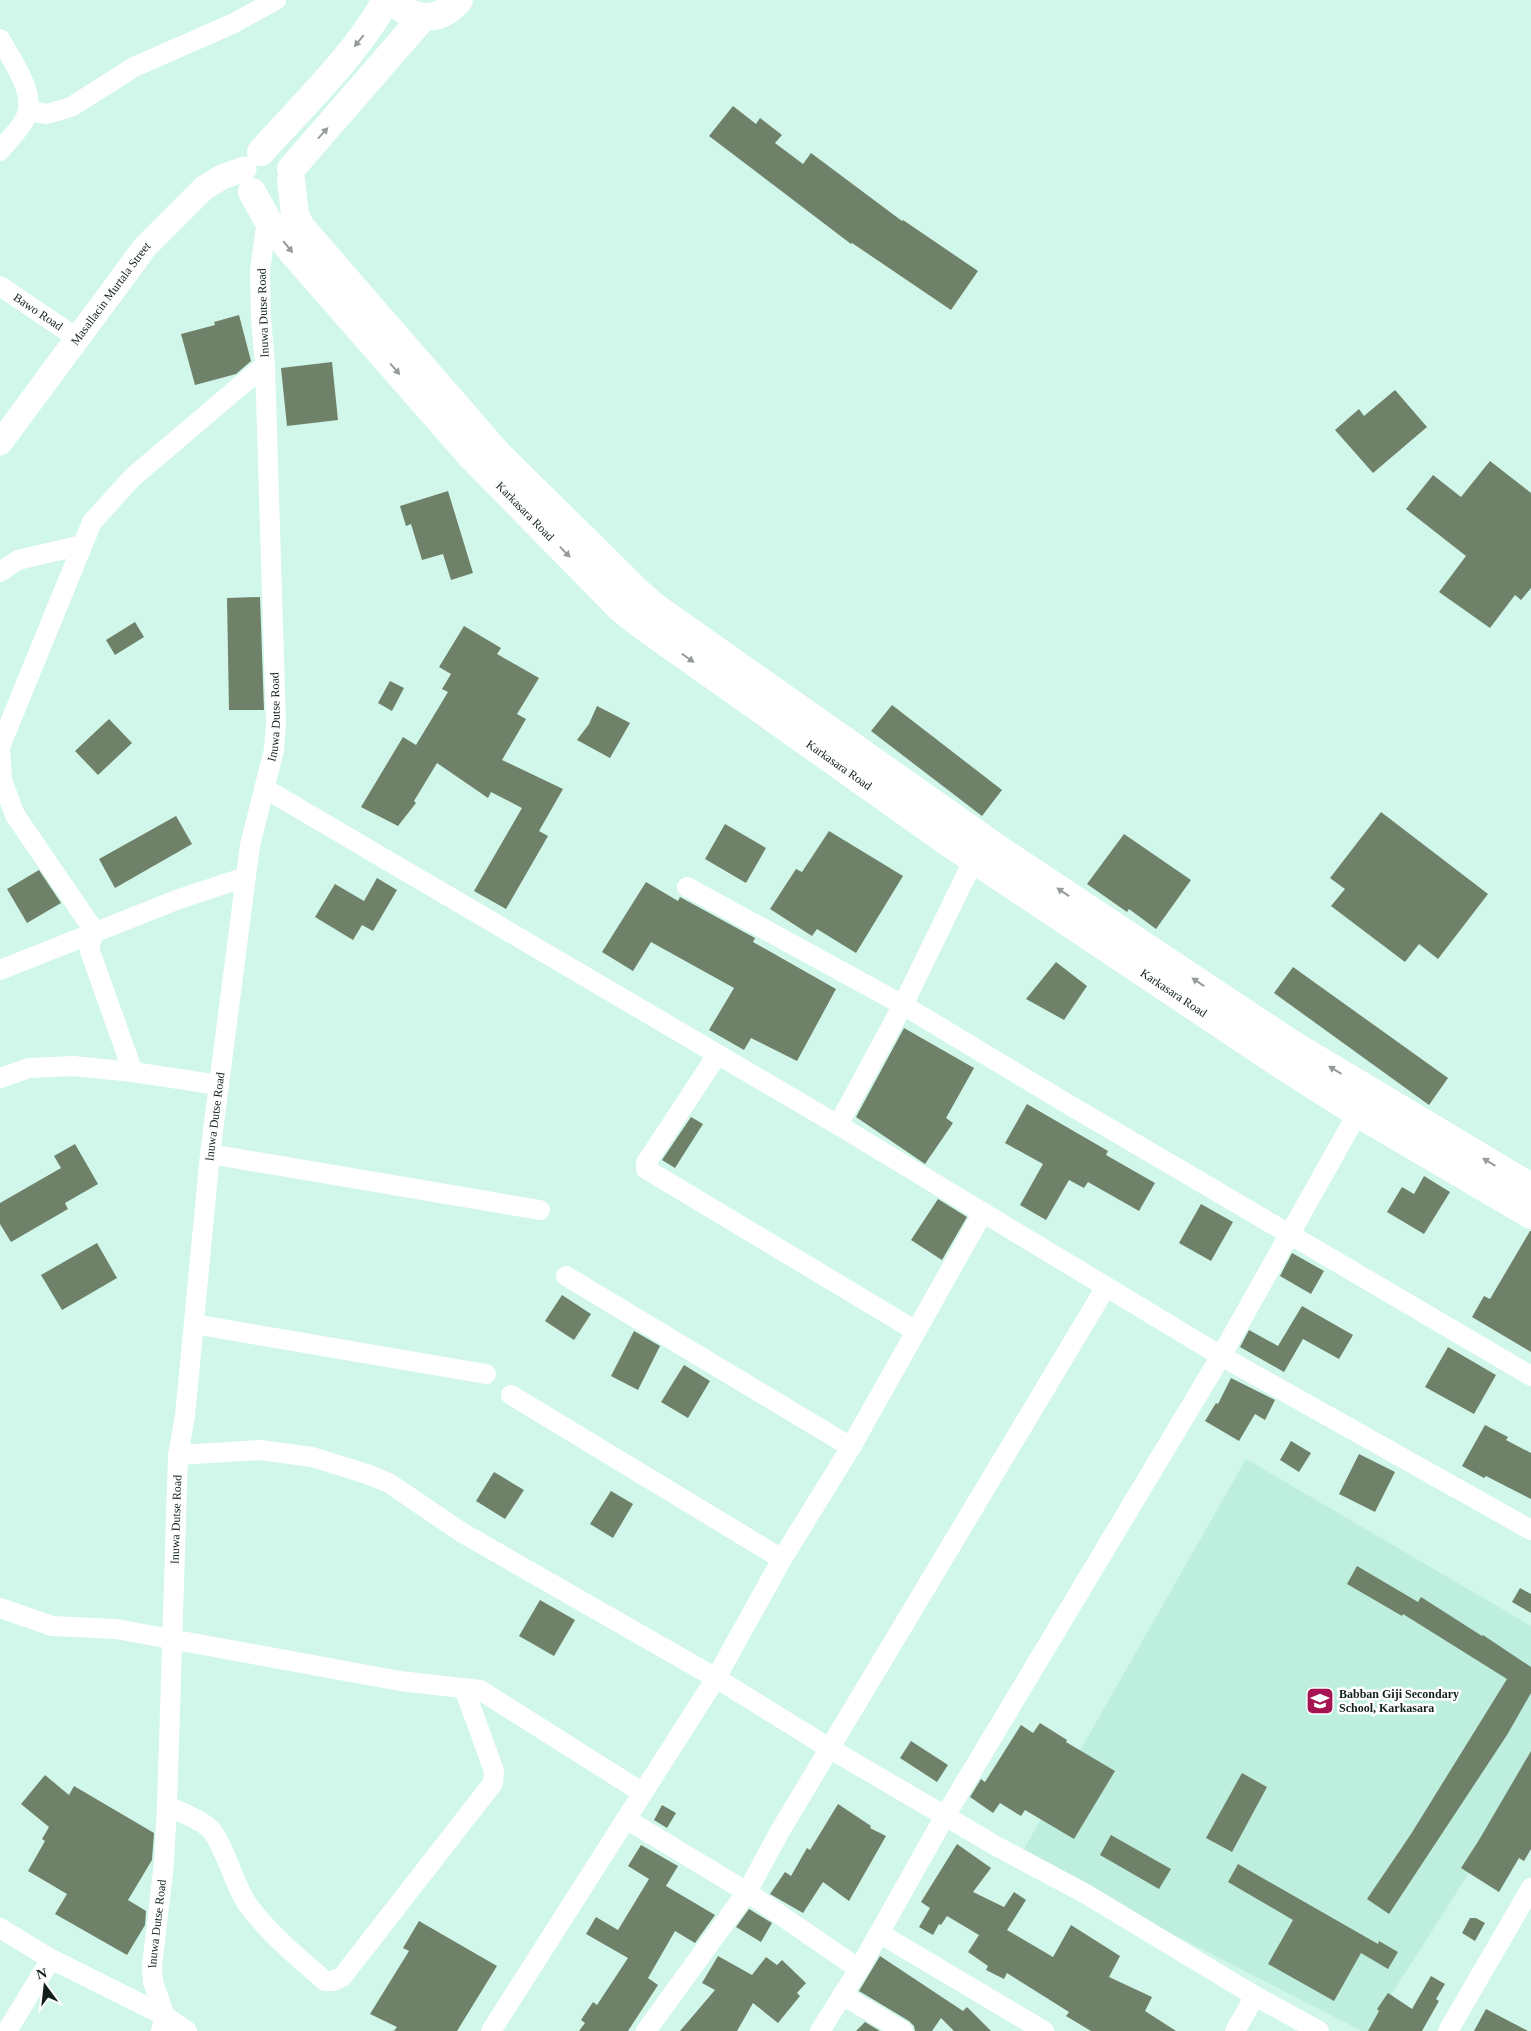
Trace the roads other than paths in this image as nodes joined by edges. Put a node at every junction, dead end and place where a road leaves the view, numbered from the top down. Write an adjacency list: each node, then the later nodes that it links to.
1 (276, 0): 9 (street)
2 (386, 0): 11 (main road, one-way to 11)
3 (394, 0): 5 (main road)
4 (459, 0): 5 (main road)
5 (423, 18): 12 (main road, one-way to 5)
6 (0, 39): 8 (street)
7 (0, 62): 8 (street)
8 (20, 76): 9 (street)
9 (28, 111): 10 (street)
10 (0, 151)
11 (252, 171): 12 (main road); 12 (main road); 13 (main road, Karkasara Road); 15 (street, Masallacin Murtala Street)
12 (291, 175): 22 (main road, Karkasara Road)
13 (267, 219): 16 (street, Inuwa Dutse Road); 22 (main road, Karkasara Road, one-way to 22)
14 (0, 286): 15 (street, Bawo Road)
15 (77, 338): 17 (street, Masallacin Murtala Street)
16 (265, 364): 18 (street); 21 (street, Inuwa Dutse Road)
17 (0, 442)
18 (82, 545): 19 (street); 20 (street)
19 (0, 572)
20 (0, 747): 25 (street)
21 (264, 788): 23 (street, Inuwa Dutse Road); 28 (street)
22 (979, 849): 27 (street); 32 (main road, Karkasara Road)
23 (246, 877): 25 (street); 31 (street, Inuwa Dutse Road)
24 (687, 887): 27 (street)
25 (95, 932): 26 (street); 29 (street)
26 (0, 970)
27 (903, 1005): 33 (street); 39 (street)
28 (717, 1055): 33 (street); 43 (street)
29 (133, 1072): 30 (street); 31 (street)
30 (0, 1078)
31 (219, 1085): 34 (street, Inuwa Dutse Road)
32 (1363, 1103): 35 (main road, Karkasara Road, one-way to 32); 38 (main road, Karkasara Road); 39 (street)
33 (838, 1125): 37 (street)
34 (210, 1154): 36 (street); 42 (street, Inuwa Dutse Road)
35 (1531, 1187)
36 (540, 1210)
37 (982, 1212): 41 (street); 43 (street)
38 (1531, 1215)
39 (1290, 1234): 44 (street); 46 (street)
40 (566, 1276): 48 (street)
41 (1106, 1287): 44 (street); 56 (street)
42 (194, 1324): 45 (street); 49 (street, Inuwa Dutse Road)
43 (916, 1331): 48 (street)
44 (1221, 1356): 50 (street); 59 (street)
45 (486, 1374)
46 (1531, 1376)
47 (511, 1395): 51 (street)
48 (851, 1447): 51 (street)
49 (178, 1456): 53 (street, Inuwa Dutse Road); 54 (street)
50 (1531, 1530)
51 (782, 1559): 54 (street)
52 (0, 1608): 53 (street)
53 (173, 1639): 55 (street); 58 (street, Inuwa Dutse Road)
54 (716, 1678): 56 (street); 57 (street)
55 (464, 1688): 57 (street); 58 (street)
56 (829, 1748): 59 (street); 62 (street)
57 (643, 1793): 60 (street)
58 (167, 1806): 69 (street, Inuwa Dutse Road)
59 (944, 1816): 64 (street); 68 (street)
60 (626, 1819): 62 (street); 72 (street)
61 (1531, 1888): 79 (street)
62 (748, 1892): 66 (street); 73 (street)
63 (0, 1928): 65 (street)
64 (878, 1933): 66 (street); 76 (street)
65 (51, 1959): 69 (street); 70 (street)
66 (858, 1969): 67 (street)
67 (842, 1995): 74 (street); 75 (street)
68 (1255, 1996): 77 (street); 78 (street)
69 (163, 2023): 71 (street)
70 (8, 2031)
71 (187, 2031)
72 (491, 2031)
73 (646, 2031)
74 (820, 2031)
75 (903, 2031)
76 (1044, 2031)
77 (1235, 2031)
78 (1319, 2031)
79 (1448, 2031)

